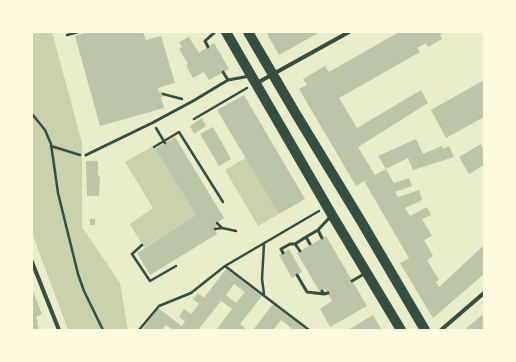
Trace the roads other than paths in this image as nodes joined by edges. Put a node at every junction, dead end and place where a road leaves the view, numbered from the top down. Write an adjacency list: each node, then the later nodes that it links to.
1 (215, 32): 5 (lane)
2 (226, 32): 8 (main road)
3 (248, 32): 7 (main road)
4 (349, 32): 7 (street)
5 (208, 47)
6 (223, 72): 9 (lane)
7 (273, 74): 8 (street); 27 (main road)
8 (254, 79): 9 (lane); 11 (main road)
9 (228, 80): 10 (lane)
10 (86, 155)
11 (332, 215): 12 (lane); 20 (main road)
12 (318, 230): 13 (lane); 14 (lane)
13 (306, 237): 15 (lane); 16 (lane)
14 (322, 238)
15 (295, 244): 17 (lane); 18 (lane)
16 (310, 244)
17 (300, 251)
18 (283, 253)
19 (32, 262): 25 (street)
20 (366, 272): 22 (lane); 26 (main road)
21 (297, 275): 23 (lane)
22 (352, 281)
23 (325, 293)
24 (484, 293): 28 (street)
25 (59, 330)
26 (401, 330)
27 (425, 330)
28 (441, 330)

